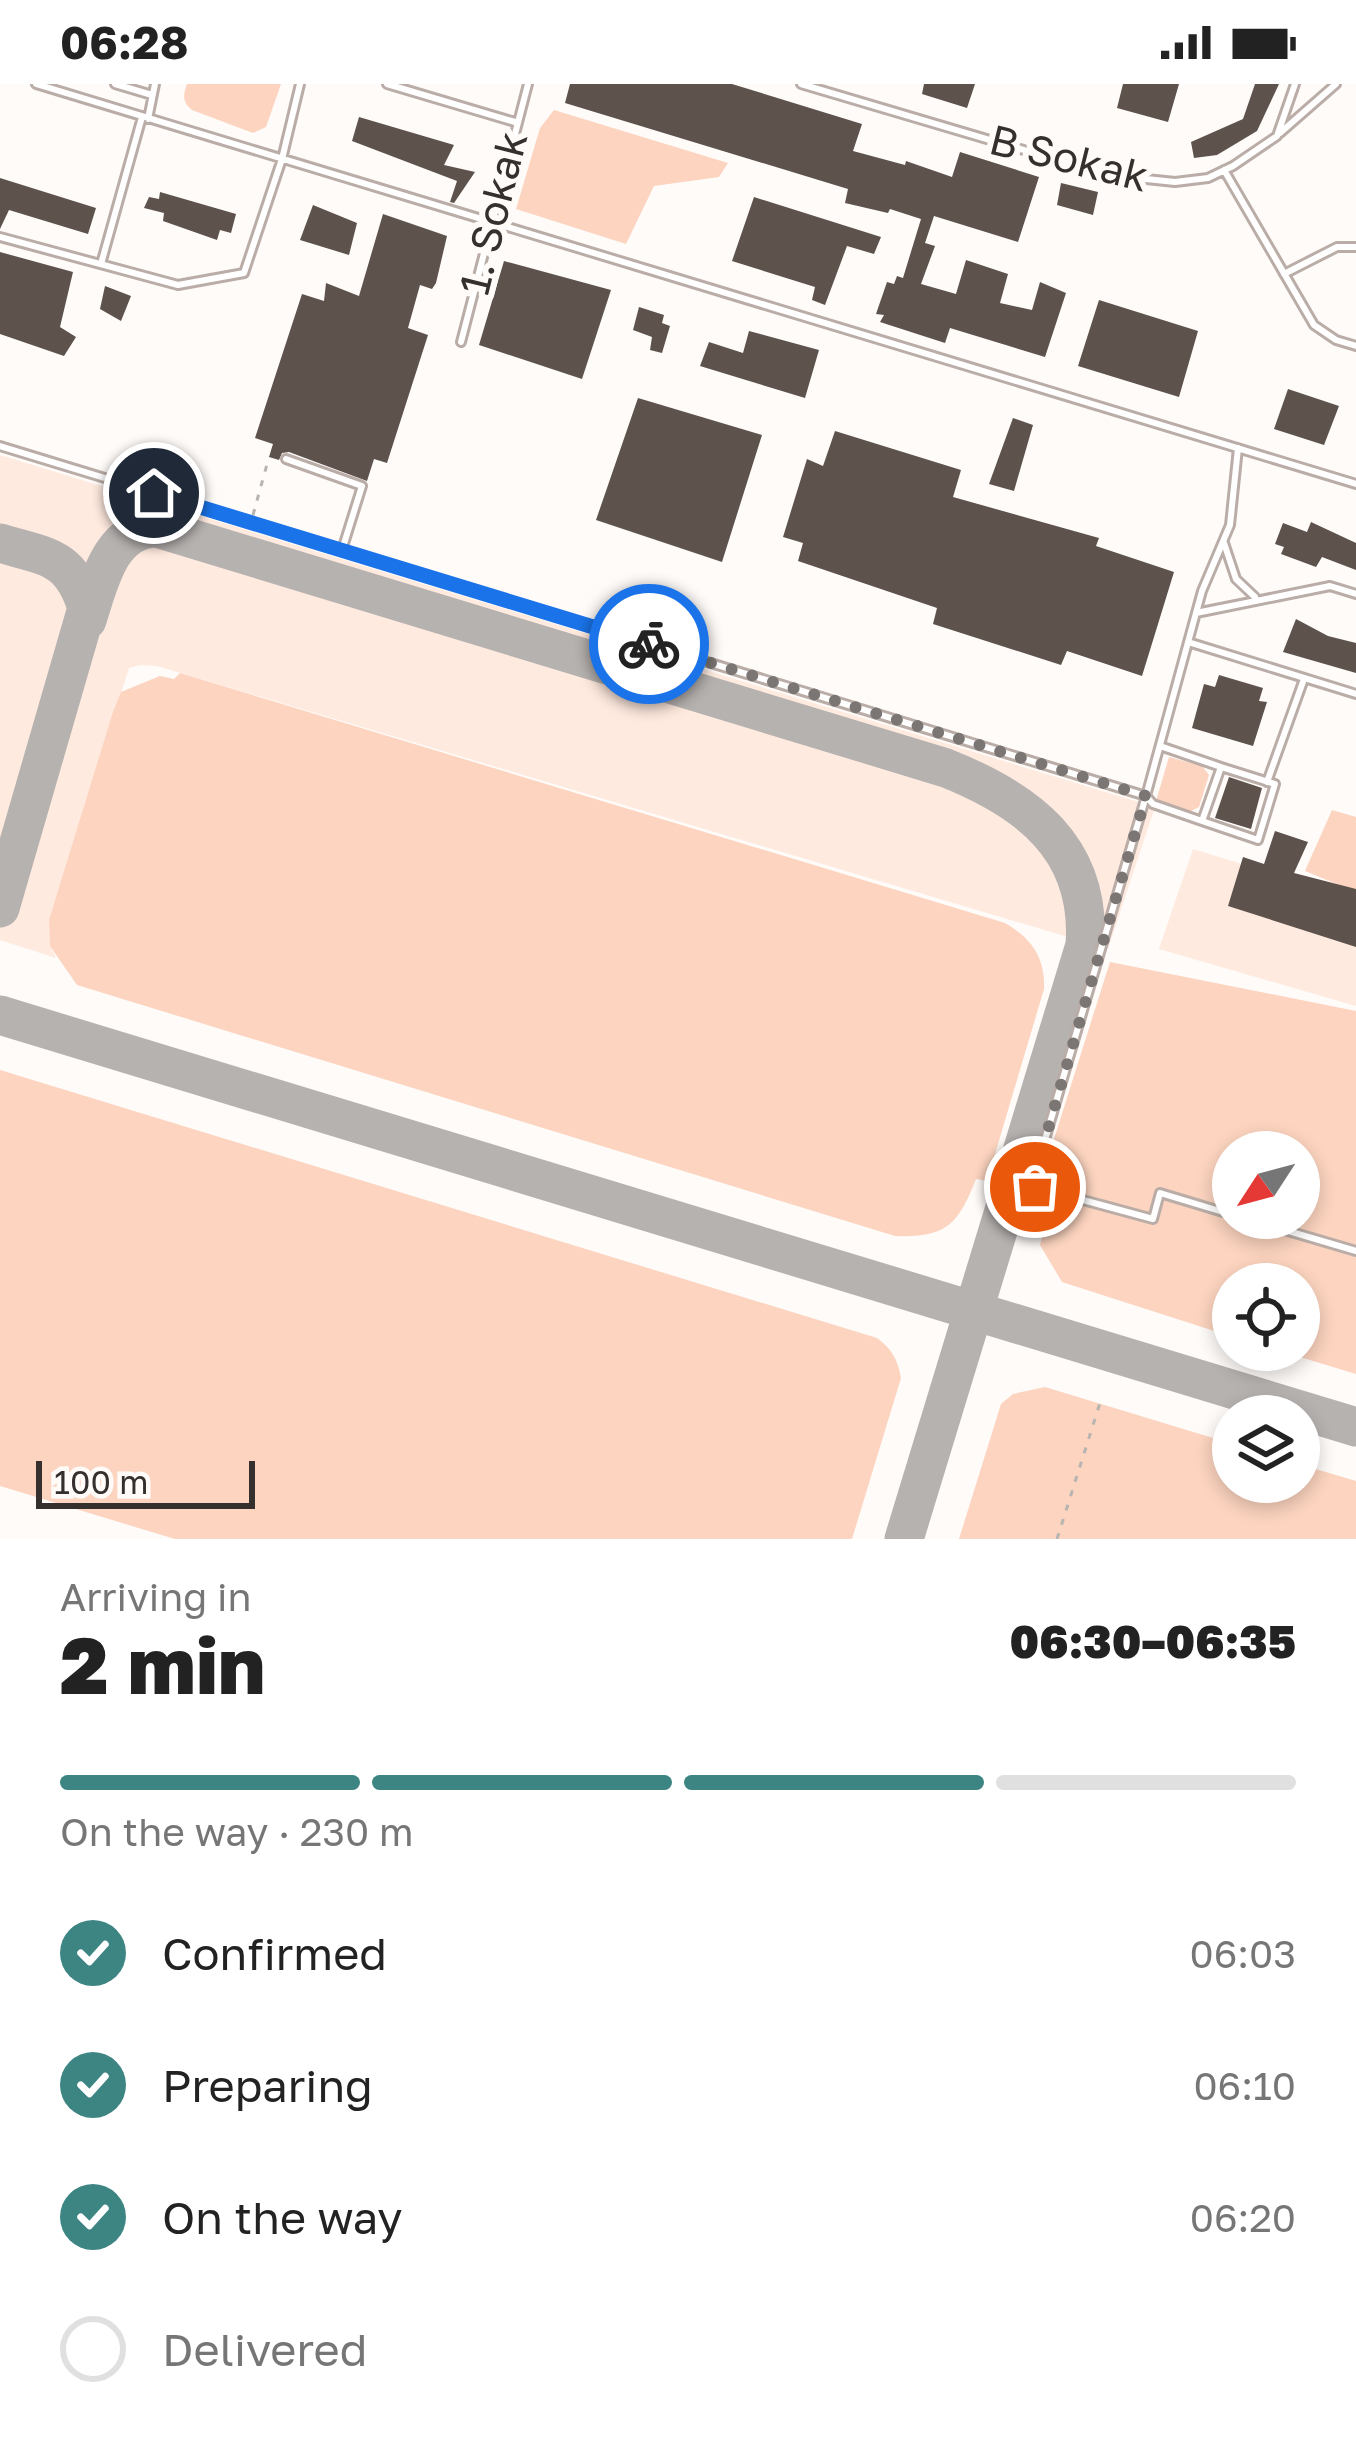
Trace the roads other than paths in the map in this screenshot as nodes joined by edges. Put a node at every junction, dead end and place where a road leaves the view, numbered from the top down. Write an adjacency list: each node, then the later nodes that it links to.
1 (36, 84): 11 (lane)
2 (115, 84): 10 (lane)
3 (155, 84): 10 (lane)
4 (300, 84): 14 (lane)
5 (388, 84): 12 (lane)
6 (528, 84): 12 (lane, 1. Sokak)
7 (801, 84): 15 (lane, B Sokak)
8 (1295, 84): 13 (lane)
9 (1336, 84): 13 (lane, B Sokak)
10 (152, 95): 11 (lane)
11 (146, 118): 14 (lane); 19 (lane)
12 (515, 122): 16 (lane, 1. Sokak)
13 (1277, 136): 15 (lane, B Sokak)
14 (282, 159): 16 (lane); 19 (lane)
15 (1224, 170): 20 (lane)
16 (489, 222): 21 (lane, 1. Sokak); 24 (lane)
17 (0, 237): 19 (lane)
18 (1356, 247): 20 (lane)
19 (101, 264)
20 (1284, 274): 22 (lane)
21 (461, 342)
22 (1356, 346)
23 (0, 446): 28 (lane)
24 (1238, 448): 26 (lane); 27 (lane)
25 (286, 459): 28 (lane)
26 (1356, 484)
27 (1223, 542): 30 (lane); 31 (lane)
28 (342, 550): 38 (lane)
29 (1356, 594): 30 (lane)
30 (1258, 598): 31 (lane)
31 (1196, 613): 32 (lane)
32 (1188, 642): 33 (lane); 35 (lane)
33 (1304, 679): 34 (lane); 37 (lane)
34 (1356, 694)
35 (1160, 746): 36 (lane); 38 (lane)
36 (1221, 767): 37 (lane); 39 (lane)
37 (1267, 782): 39 (lane)
38 (1146, 796): 39 (lane); 40 (lane)
39 (1202, 820)
40 (1212, 1209)
41 (1318, 1239): 42 (lane)
42 (1356, 1250)

